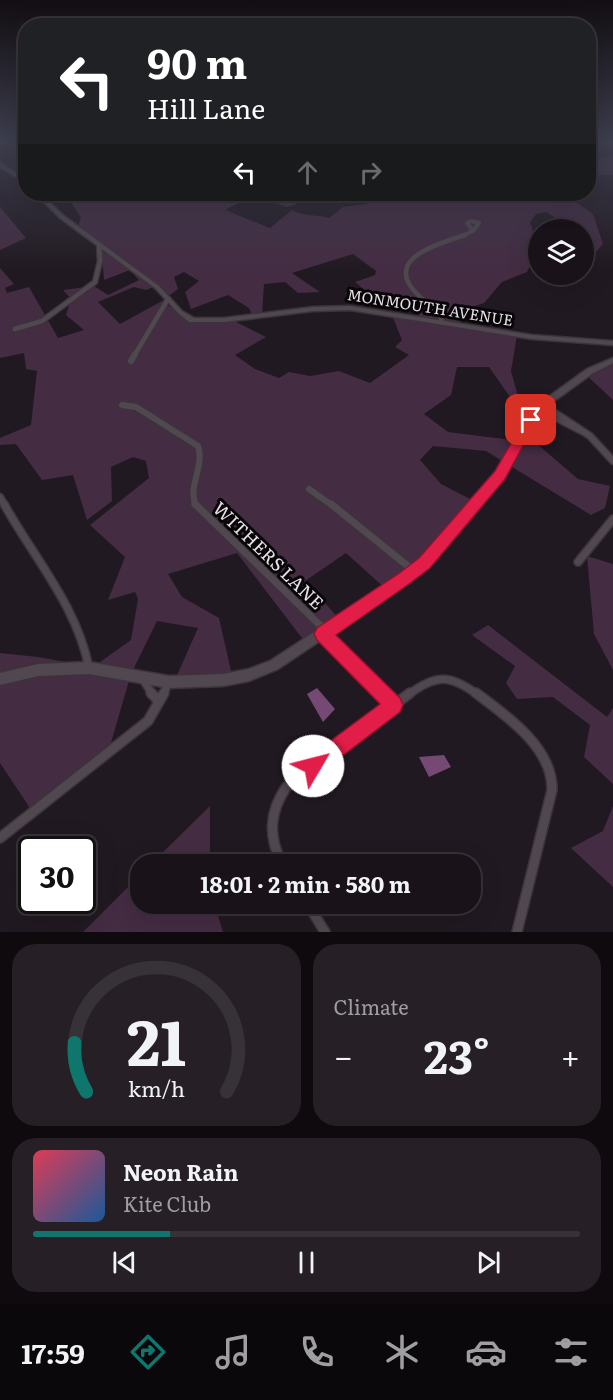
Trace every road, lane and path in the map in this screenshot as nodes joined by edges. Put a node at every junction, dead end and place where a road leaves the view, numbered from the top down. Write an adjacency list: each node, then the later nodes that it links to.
1 (45, 201): 3 (street, MONMOUTH AVENUE)
2 (473, 231): 5 (street)
3 (99, 244): 4 (street, MONMOUTH AVENUE); 6 (street)
4 (168, 299): 5 (street, MONMOUTH AVENUE); 9 (street)
5 (442, 322): 7 (street, MONMOUTH AVENUE)
6 (15, 328)
7 (613, 343)
8 (613, 360): 11 (street)
9 (131, 361)
10 (122, 405): 18 (street, WITHERS LANE)
11 (541, 407): 12 (street); 17 (street)
12 (613, 461)
13 (309, 489): 17 (street)
14 (0, 497): 19 (street)
15 (613, 519): 16 (street)
16 (578, 562)
17 (414, 571): 18 (street)
18 (325, 633): 22 (street); 24 (street)
19 (89, 668): 20 (street); 21 (street)
20 (141, 677): 22 (street); 23 (street)
21 (0, 678)
22 (169, 682): 23 (street)
23 (159, 701): 25 (street)
24 (394, 705): 26 (street); 29 (street)
25 (0, 838)
26 (278, 854)
27 (314, 914): 28 (street)
28 (326, 932)
29 (517, 932)

